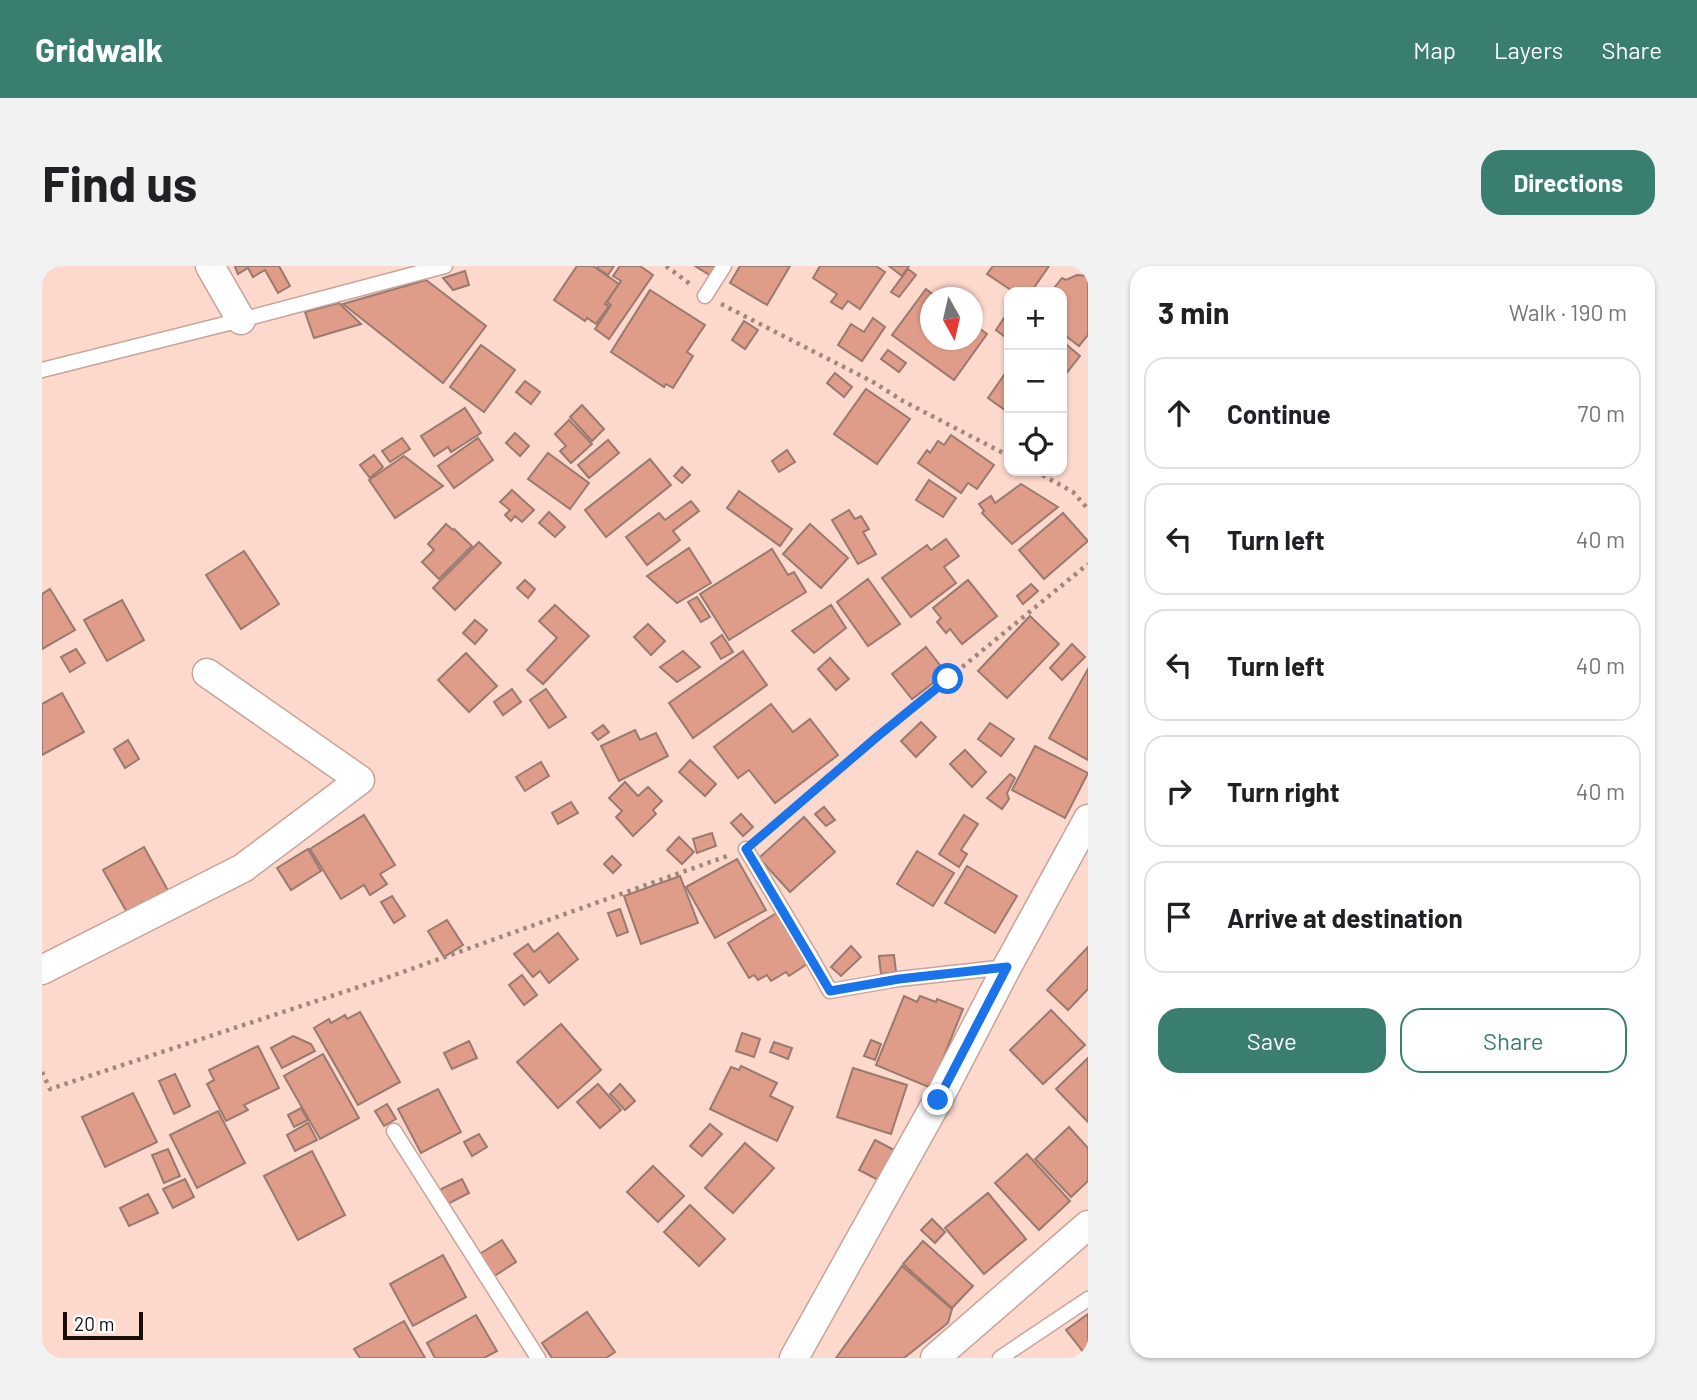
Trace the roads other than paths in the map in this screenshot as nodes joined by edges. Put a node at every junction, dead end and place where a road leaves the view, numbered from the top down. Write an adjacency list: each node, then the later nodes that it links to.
1 (210, 266): 5 (street)
2 (445, 266): 5 (lane)
3 (724, 266): 4 (lane)
4 (705, 296)
5 (241, 320): 6 (lane)
6 (42, 370)
7 (207, 673): 11 (street)
8 (1088, 819): 10 (street)
9 (746, 849): 10 (lane)
10 (1007, 967): 16 (street)
11 (42, 970)
12 (394, 1131): 15 (lane)
13 (1088, 1225): 17 (street)
14 (1088, 1299): 18 (lane)
15 (538, 1358)
16 (794, 1358)
17 (935, 1358)
18 (1000, 1358)

